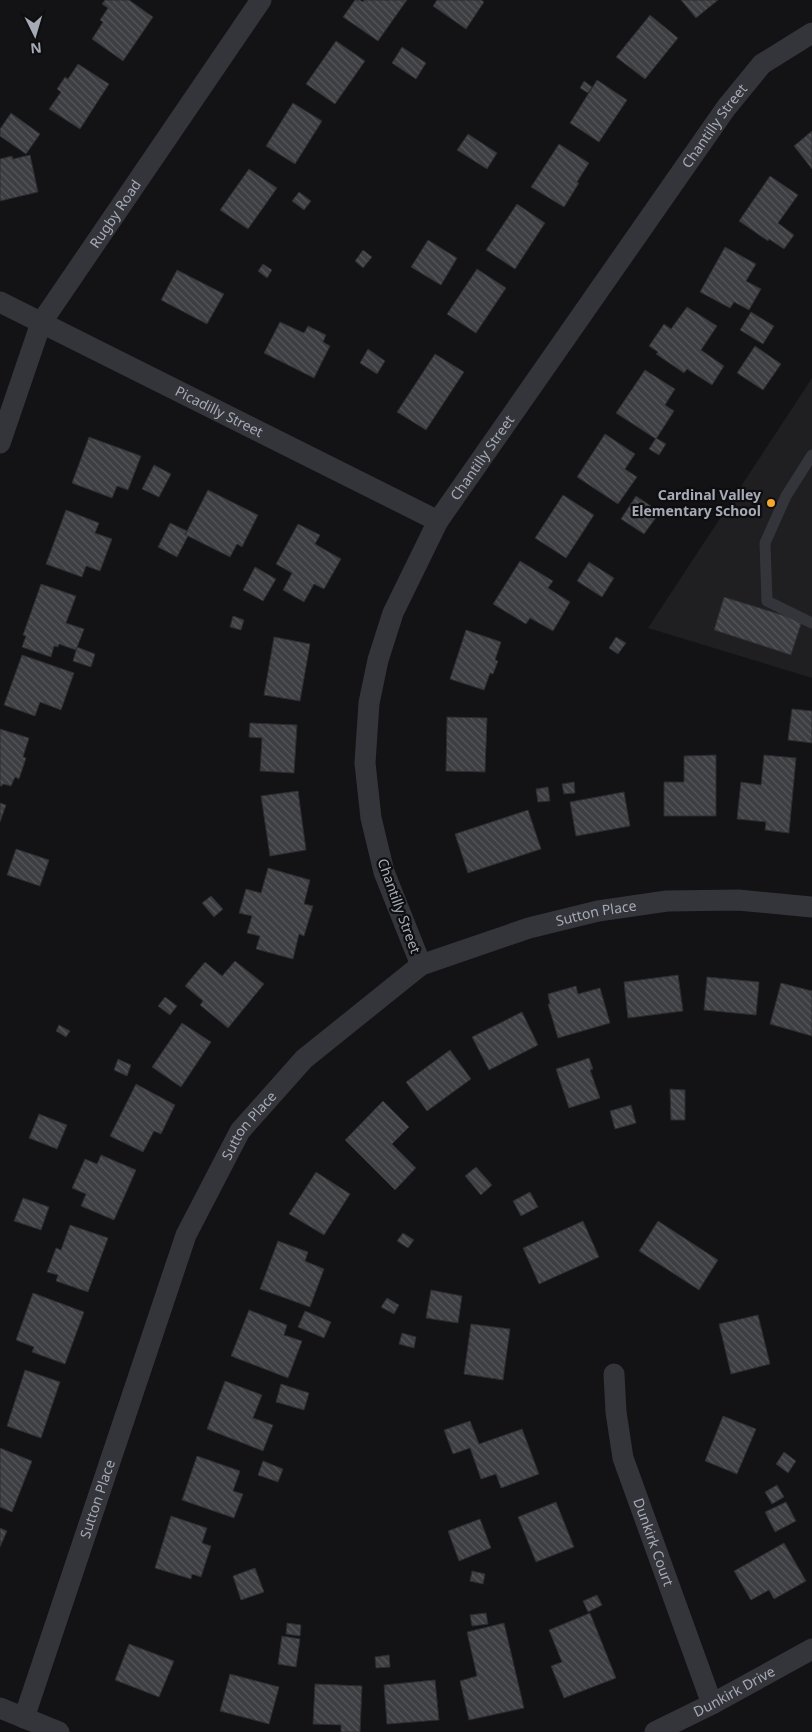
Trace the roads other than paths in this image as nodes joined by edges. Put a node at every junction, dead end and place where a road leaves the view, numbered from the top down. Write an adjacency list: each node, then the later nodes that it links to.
1 (261, 0): 4 (street, Rugby Road)
2 (812, 33): 7 (street, Chantilly Street)
3 (0, 302): 4 (street, Picadilly Street)
4 (41, 323): 5 (street, Rugby Road); 7 (street, Picadilly Street)
5 (0, 443)
6 (812, 455): 8 (lane)
7 (438, 521): 10 (street, Chantilly Street)
8 (812, 623)
9 (812, 907): 10 (street, Sutton Place)
10 (421, 965): 15 (street, Sutton Place)
11 (614, 1374): 13 (street, Dunkirk Court)
12 (812, 1649): 13 (street, Dunkirk Drive)
13 (712, 1704): 17 (street, Dunkirk Drive)
14 (0, 1708): 15 (street)
15 (24, 1718): 16 (street)
16 (59, 1732)
17 (655, 1732)

